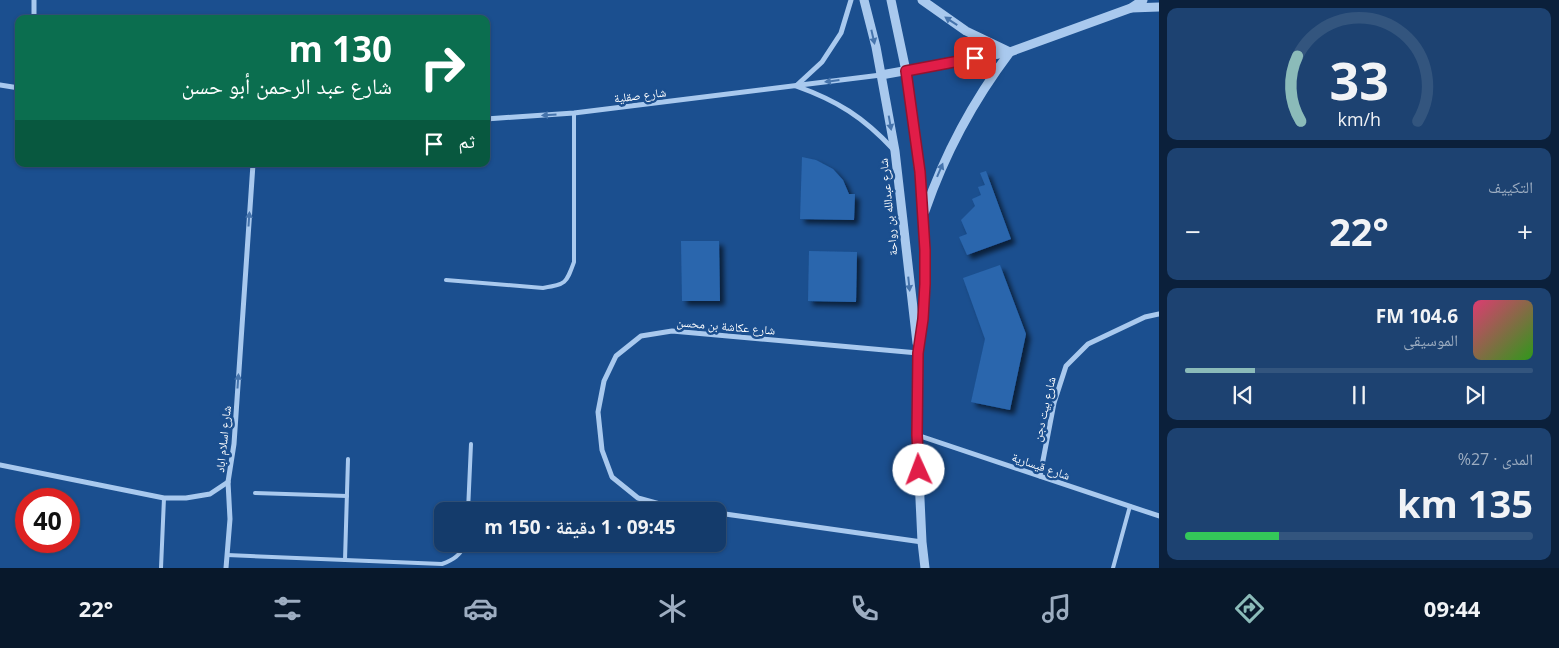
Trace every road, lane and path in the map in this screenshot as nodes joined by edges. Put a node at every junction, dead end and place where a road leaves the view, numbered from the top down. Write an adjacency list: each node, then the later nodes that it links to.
1 (34, 0): 9 (street)
2 (851, 0): 14 (street)
3 (864, 0): 12 (street, شارع عبدالله بن رواحة, one-way to 12)
4 (891, 0): 11 (street, شارع عبدالله بن رواحة)
5 (922, 0): 10 (street, one-way to 5)
6 (1143, 0): 7 (street)
7 (1131, 8): 8 (street); 10 (street)
8 (1159, 8)
9 (34, 15)
10 (1010, 52): 11 (street); 20 (street, one-way to 10)
11 (906, 71): 12 (street); 20 (street, شارع عبدالله بن رواحة)
12 (881, 75): 14 (street, شارع صقلية, one-way to 14); 18 (street, شارع عبدالله بن رواحة, one-way to 18)
13 (0, 85): 15 (street)
14 (796, 86): 16 (street, شارع صقلية); 18 (street, شارع صقلية)
15 (15, 87)
16 (574, 113): 17 (street, شارع صقلية, one-way to 17); 21 (lane)
17 (490, 119)
18 (895, 151): 23 (street, شارع عبدالله بن رواحة, one-way to 23)
19 (253, 167): 29 (street, شارع اسلام اباد, one-way to 19)
20 (923, 216): 23 (street, شارع عبدالله بن رواحة)
21 (446, 280)
22 (1159, 314): 28 (street, شارع بيت دجن)
23 (918, 353): 24 (street, شارع عبدالله بن رواحة); 34 (street, شارع عكاشة بن محسن)
24 (917, 435): 28 (street, شارع قيسارية); 38 (street, شارع عبدالله بن رواحة)
25 (471, 444): 33 (lane)
26 (348, 459): 31 (lane)
27 (0, 465): 32 (street, شارع اسلام اباد)
28 (1040, 476): 35 (street, شارع قيسارية)
29 (228, 482): 32 (street, شارع اسلام اباد); 40 (street)
30 (255, 493): 31 (lane)
31 (346, 496): 41 (lane)
32 (164, 498): 42 (lane)
33 (468, 502)
34 (653, 502)
35 (1130, 506): 37 (street, شارع قيسارية); 45 (lane)
36 (726, 514): 38 (street)
37 (1159, 516)
38 (922, 542): 44 (street, شارع عبدالله بن رواحة)
39 (461, 552): 41 (lane)
40 (227, 555): 41 (lane); 43 (street)
41 (345, 560)
42 (161, 568)
43 (226, 568)
44 (925, 568)
45 (1113, 568)

